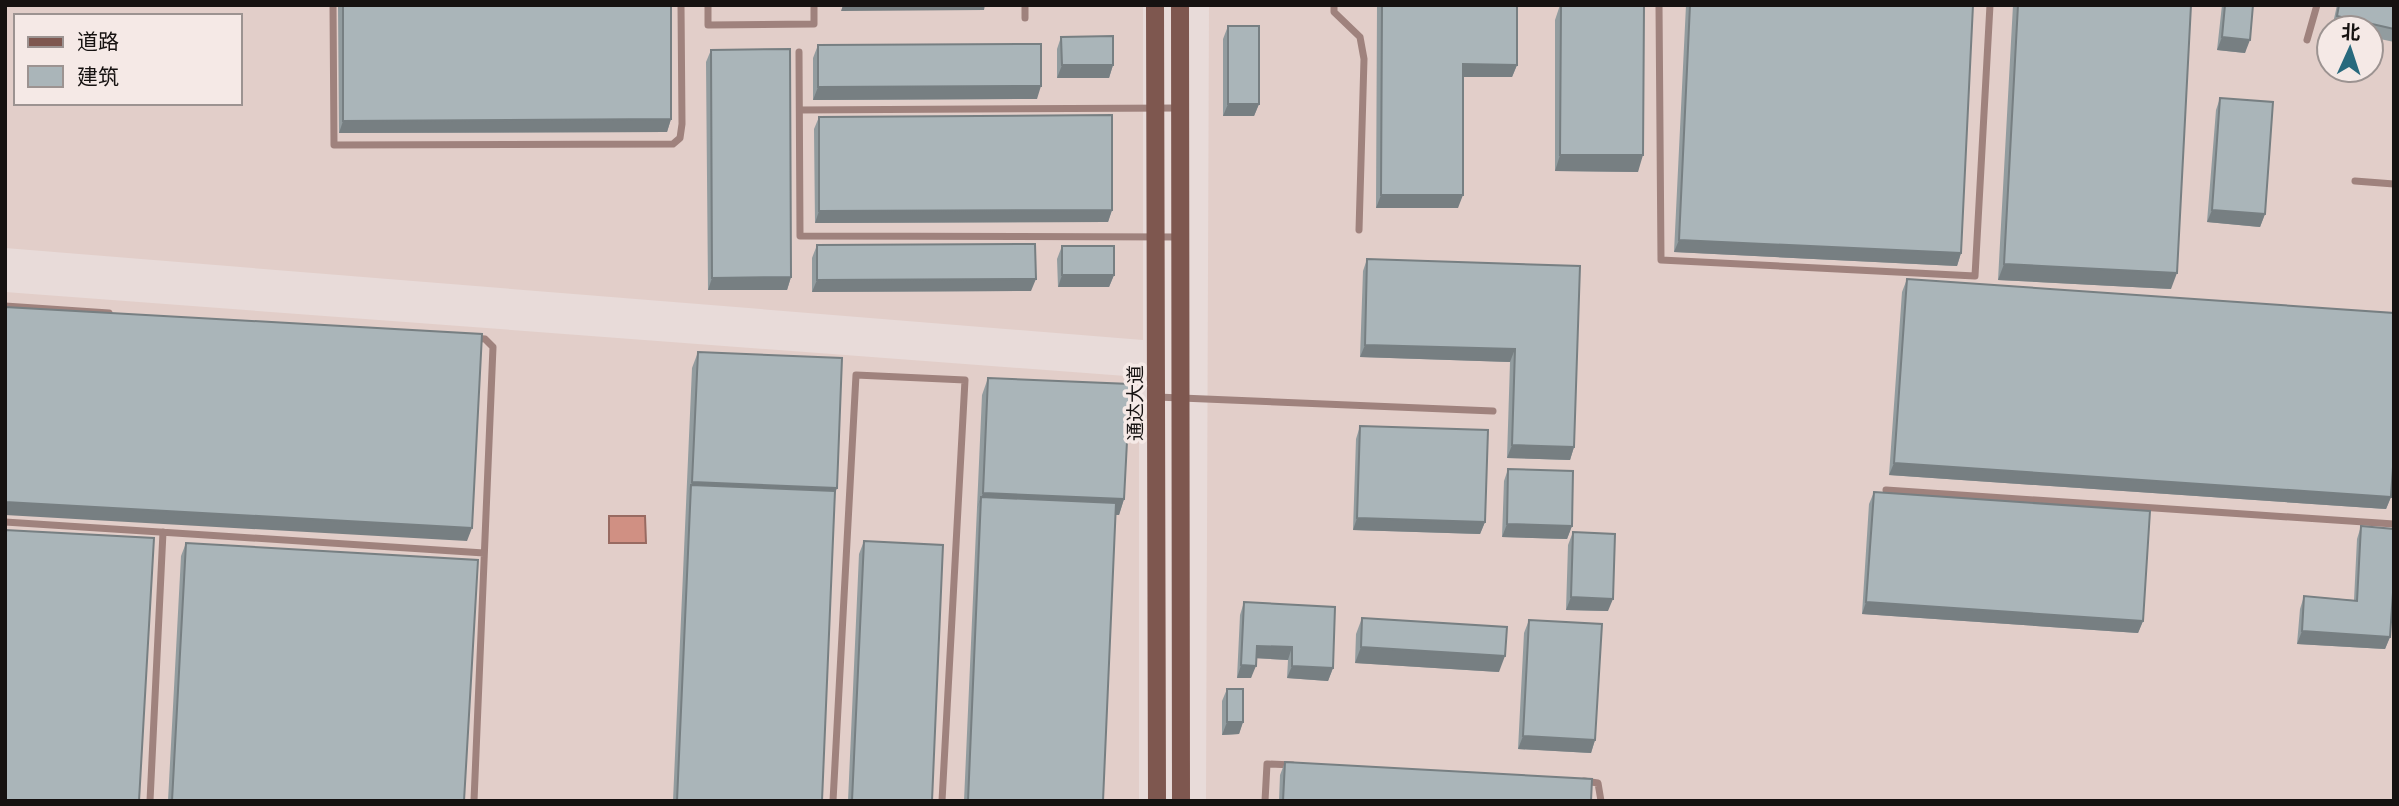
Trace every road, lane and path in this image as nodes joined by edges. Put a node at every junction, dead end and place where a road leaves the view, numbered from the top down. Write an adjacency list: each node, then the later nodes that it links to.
1 (333, 5): 2 (lane)
2 (681, 5)
3 (708, 5): 4 (lane)
4 (814, 5)
5 (1025, 5): 12 (lane)
6 (1155, 5): 16 (main road, 通达大道)
7 (1180, 5): 15 (main road)
8 (1334, 5): 20 (lane)
9 (1659, 5): 10 (lane)
10 (1990, 5)
11 (2316, 5): 13 (lane)
12 (1026, 18)
13 (2307, 40)
14 (799, 52): 17 (lane)
15 (1180, 107): 16 (lane); 22 (main road)
16 (1155, 108): 17 (lane); 21 (main road, 通达大道)
17 (800, 110): 21 (lane)
18 (2355, 181): 19 (lane)
19 (2394, 184)
20 (1359, 230)
21 (1156, 237): 22 (lane); 26 (main road, 通达大道)
22 (1180, 237): 27 (main road)
23 (5, 306): 24 (lane)
24 (115, 314)
25 (458, 337): 33 (lane)
26 (1156, 397): 27 (lane); 40 (main road, 通达大道)
27 (1180, 398): 28 (lane); 41 (main road)
28 (1493, 411)
29 (1886, 489): 31 (lane)
30 (5, 523): 32 (lane)
31 (2394, 523)
32 (163, 532): 33 (lane); 36 (lane)
33 (484, 553): 37 (lane)
34 (1308, 766): 42 (lane)
35 (1580, 781): 43 (lane)
36 (150, 801)
37 (474, 801)
38 (833, 801): 39 (lane)
39 (943, 801)
40 (1157, 801)
41 (1181, 801)
42 (1265, 801)
43 (1601, 801)

